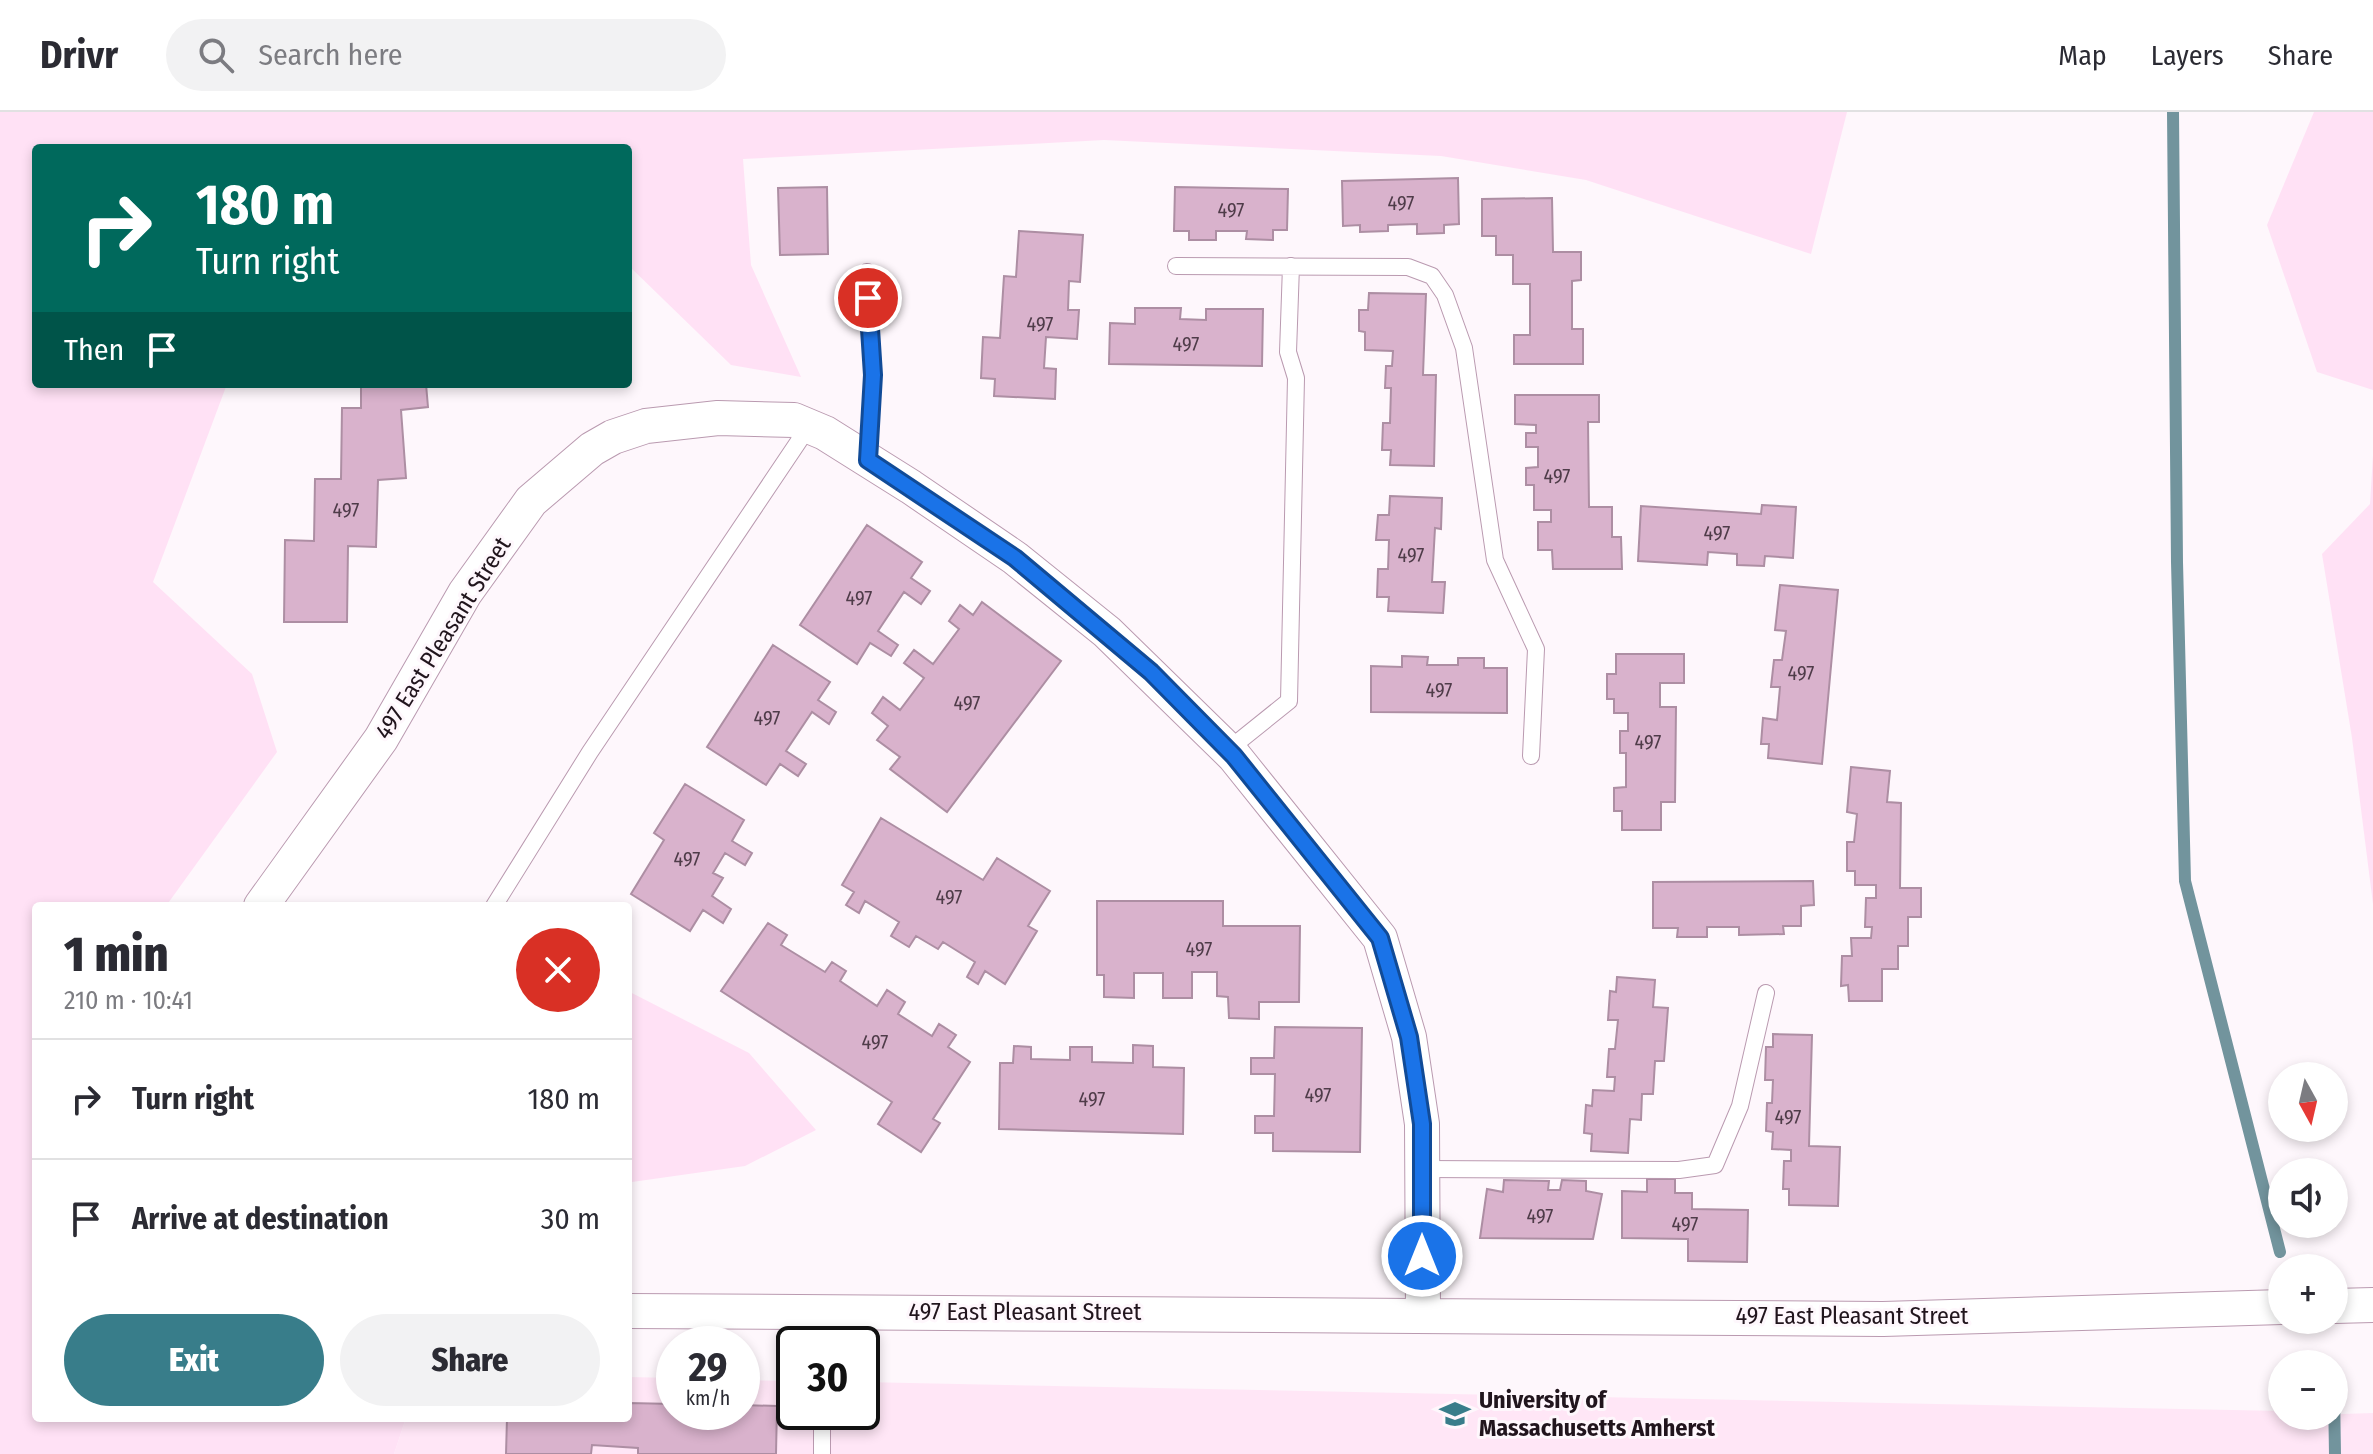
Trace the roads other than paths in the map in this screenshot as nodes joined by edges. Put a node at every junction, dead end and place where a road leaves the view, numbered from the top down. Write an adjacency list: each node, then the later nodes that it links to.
1 (1176, 266): 2 (lane)
2 (1291, 266): 6 (lane); 7 (lane)
3 (867, 272): 5 (lane)
4 (809, 426): 5 (street, 497 East Pleasant Street); 8 (street, 497 East Pleasant Street); 9 (lane)
5 (868, 460): 6 (street, 497 East Pleasant Street)
6 (1228, 750): 11 (street, 497 East Pleasant Street)
7 (1531, 756)
8 (264, 902)
9 (496, 902)
10 (1766, 993): 11 (lane)
11 (1422, 1169): 16 (street, 497 East Pleasant Street)
12 (2373, 1305): 13 (street)
13 (2348, 1306)
14 (2268, 1307): 16 (street, 497 East Pleasant Street)
15 (632, 1311): 16 (street, 497 East Pleasant Street)
16 (1423, 1313)
17 (822, 1430): 18 (lane)
18 (822, 1454)

